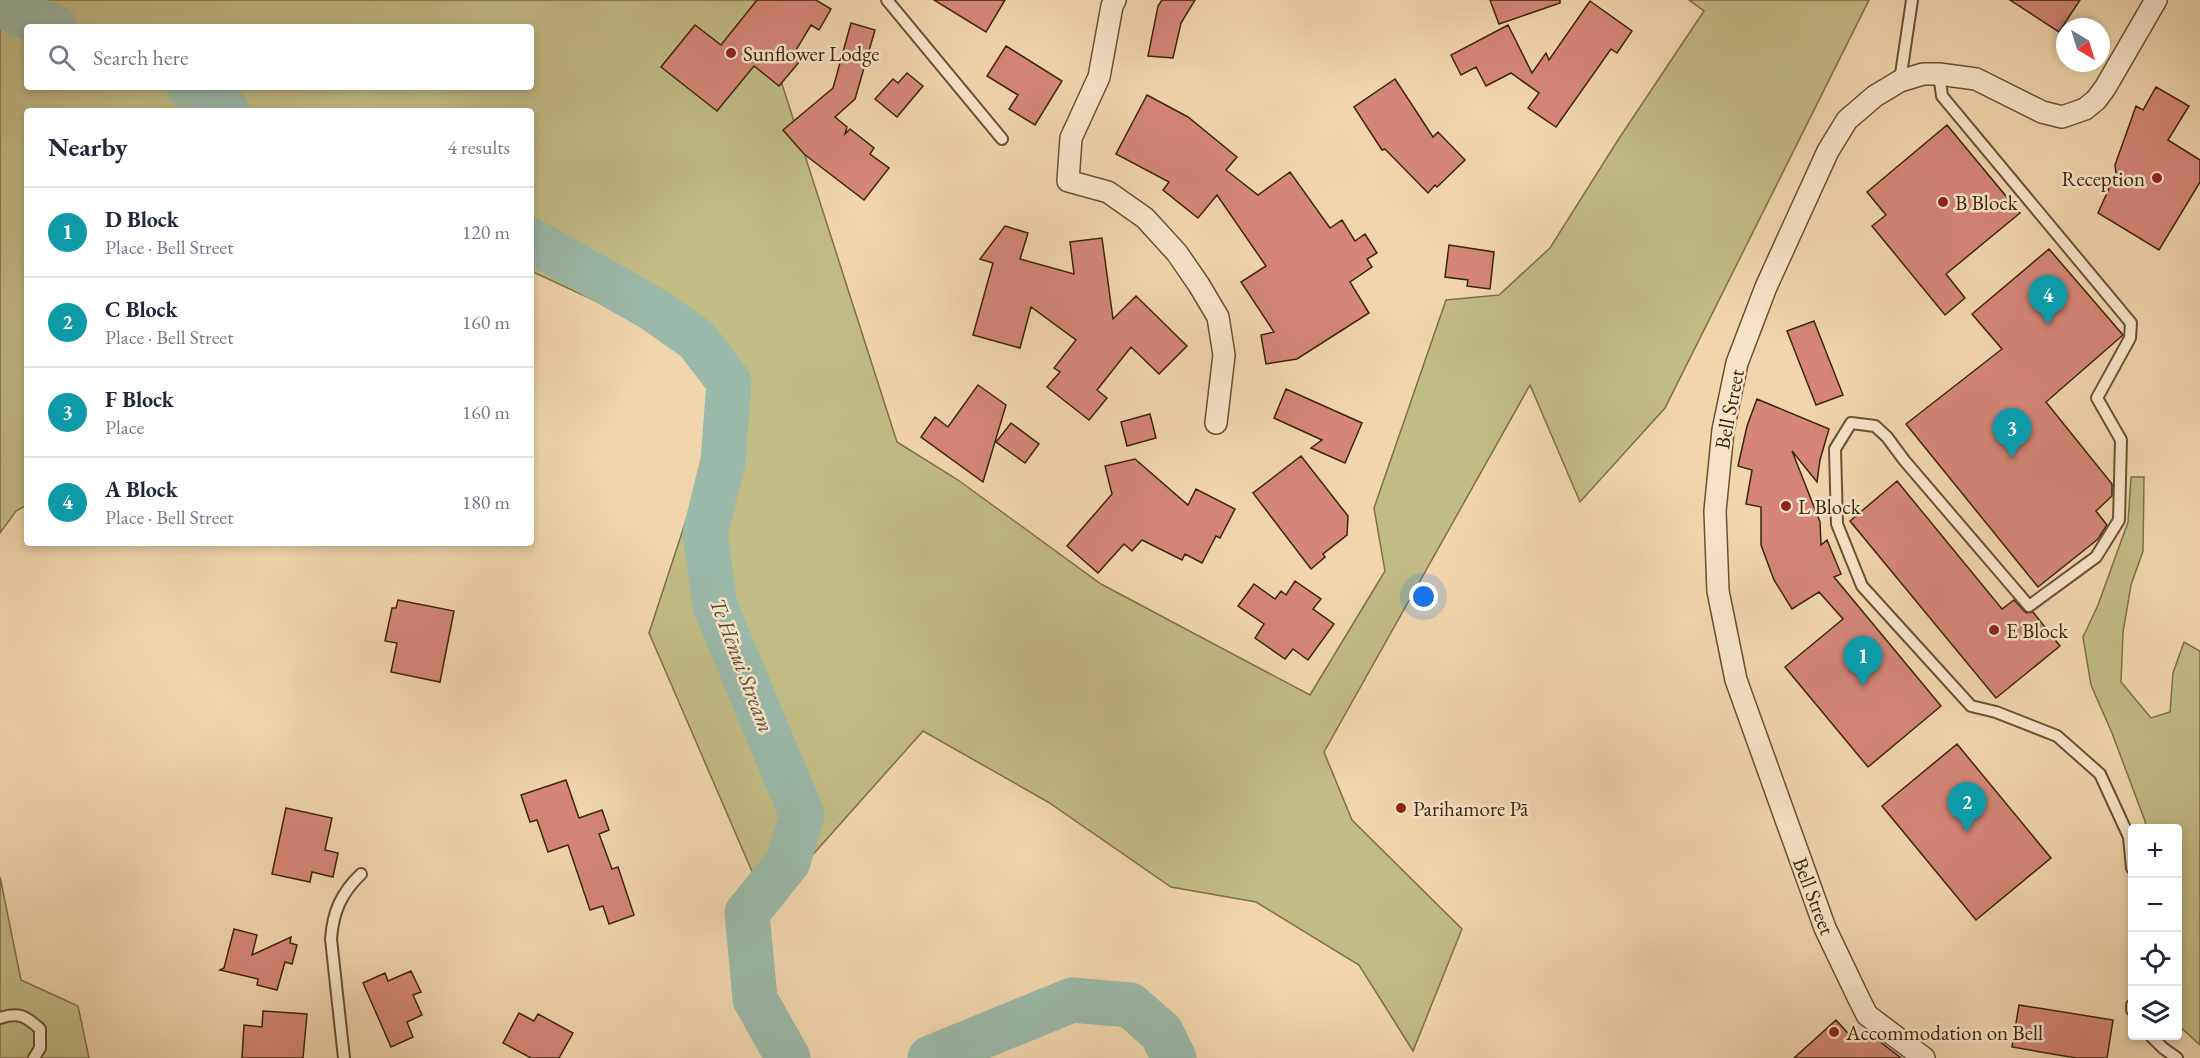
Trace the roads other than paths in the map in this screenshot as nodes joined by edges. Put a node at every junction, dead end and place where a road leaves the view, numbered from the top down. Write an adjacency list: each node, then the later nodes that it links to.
1 (886, 0): 7 (lane)
2 (1115, 0): 8 (street)
3 (1912, 0): 6 (lane)
4 (2156, 0): 5 (street, Bell Street)
5 (1939, 74): 6 (street, Bell Street); 9 (lane)
6 (1900, 81): 15 (street, Bell Street)
7 (1002, 139)
8 (1216, 423)
9 (2128, 835)
10 (361, 874): 14 (lane)
11 (0, 1018): 13 (lane)
12 (2156, 1040): 16 (lane)
13 (34, 1058)
14 (344, 1058)
15 (1924, 1058)
16 (2177, 1058)

